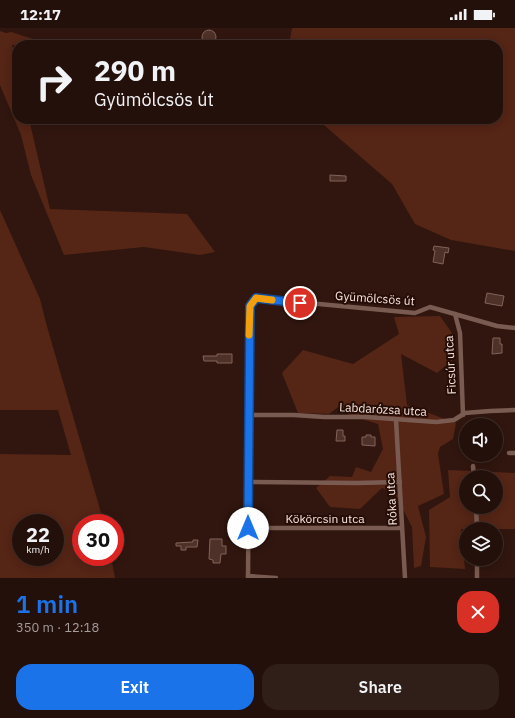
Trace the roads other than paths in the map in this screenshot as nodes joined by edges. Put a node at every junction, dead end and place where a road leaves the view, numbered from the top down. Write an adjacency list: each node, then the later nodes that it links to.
1 (455, 314): 2 (street, Gyümölcsös út); 4 (street, Ficsúr utca); 5 (street, Gyümölcsös út)
2 (515, 328)
3 (515, 410): 4 (street, Labdarózsa utca)
4 (463, 414): 6 (street, Labdarózsa utca)
5 (248, 415): 6 (street, Labdarózsa utca); 11 (street)
6 (396, 420): 12 (street, Róka utca)
7 (509, 453): 8 (street)
8 (515, 453)
9 (474, 466): 10 (street)
10 (474, 470)
11 (248, 482): 12 (street); 13 (street)
12 (400, 482): 14 (street, Róka utca)
13 (248, 528): 14 (street, Kökörcsin utca); 16 (street)
14 (402, 528): 18 (street, Róka utca)
15 (477, 566): 19 (street)
16 (248, 577): 17 (street)
17 (276, 578)
18 (404, 578)
19 (477, 578)

